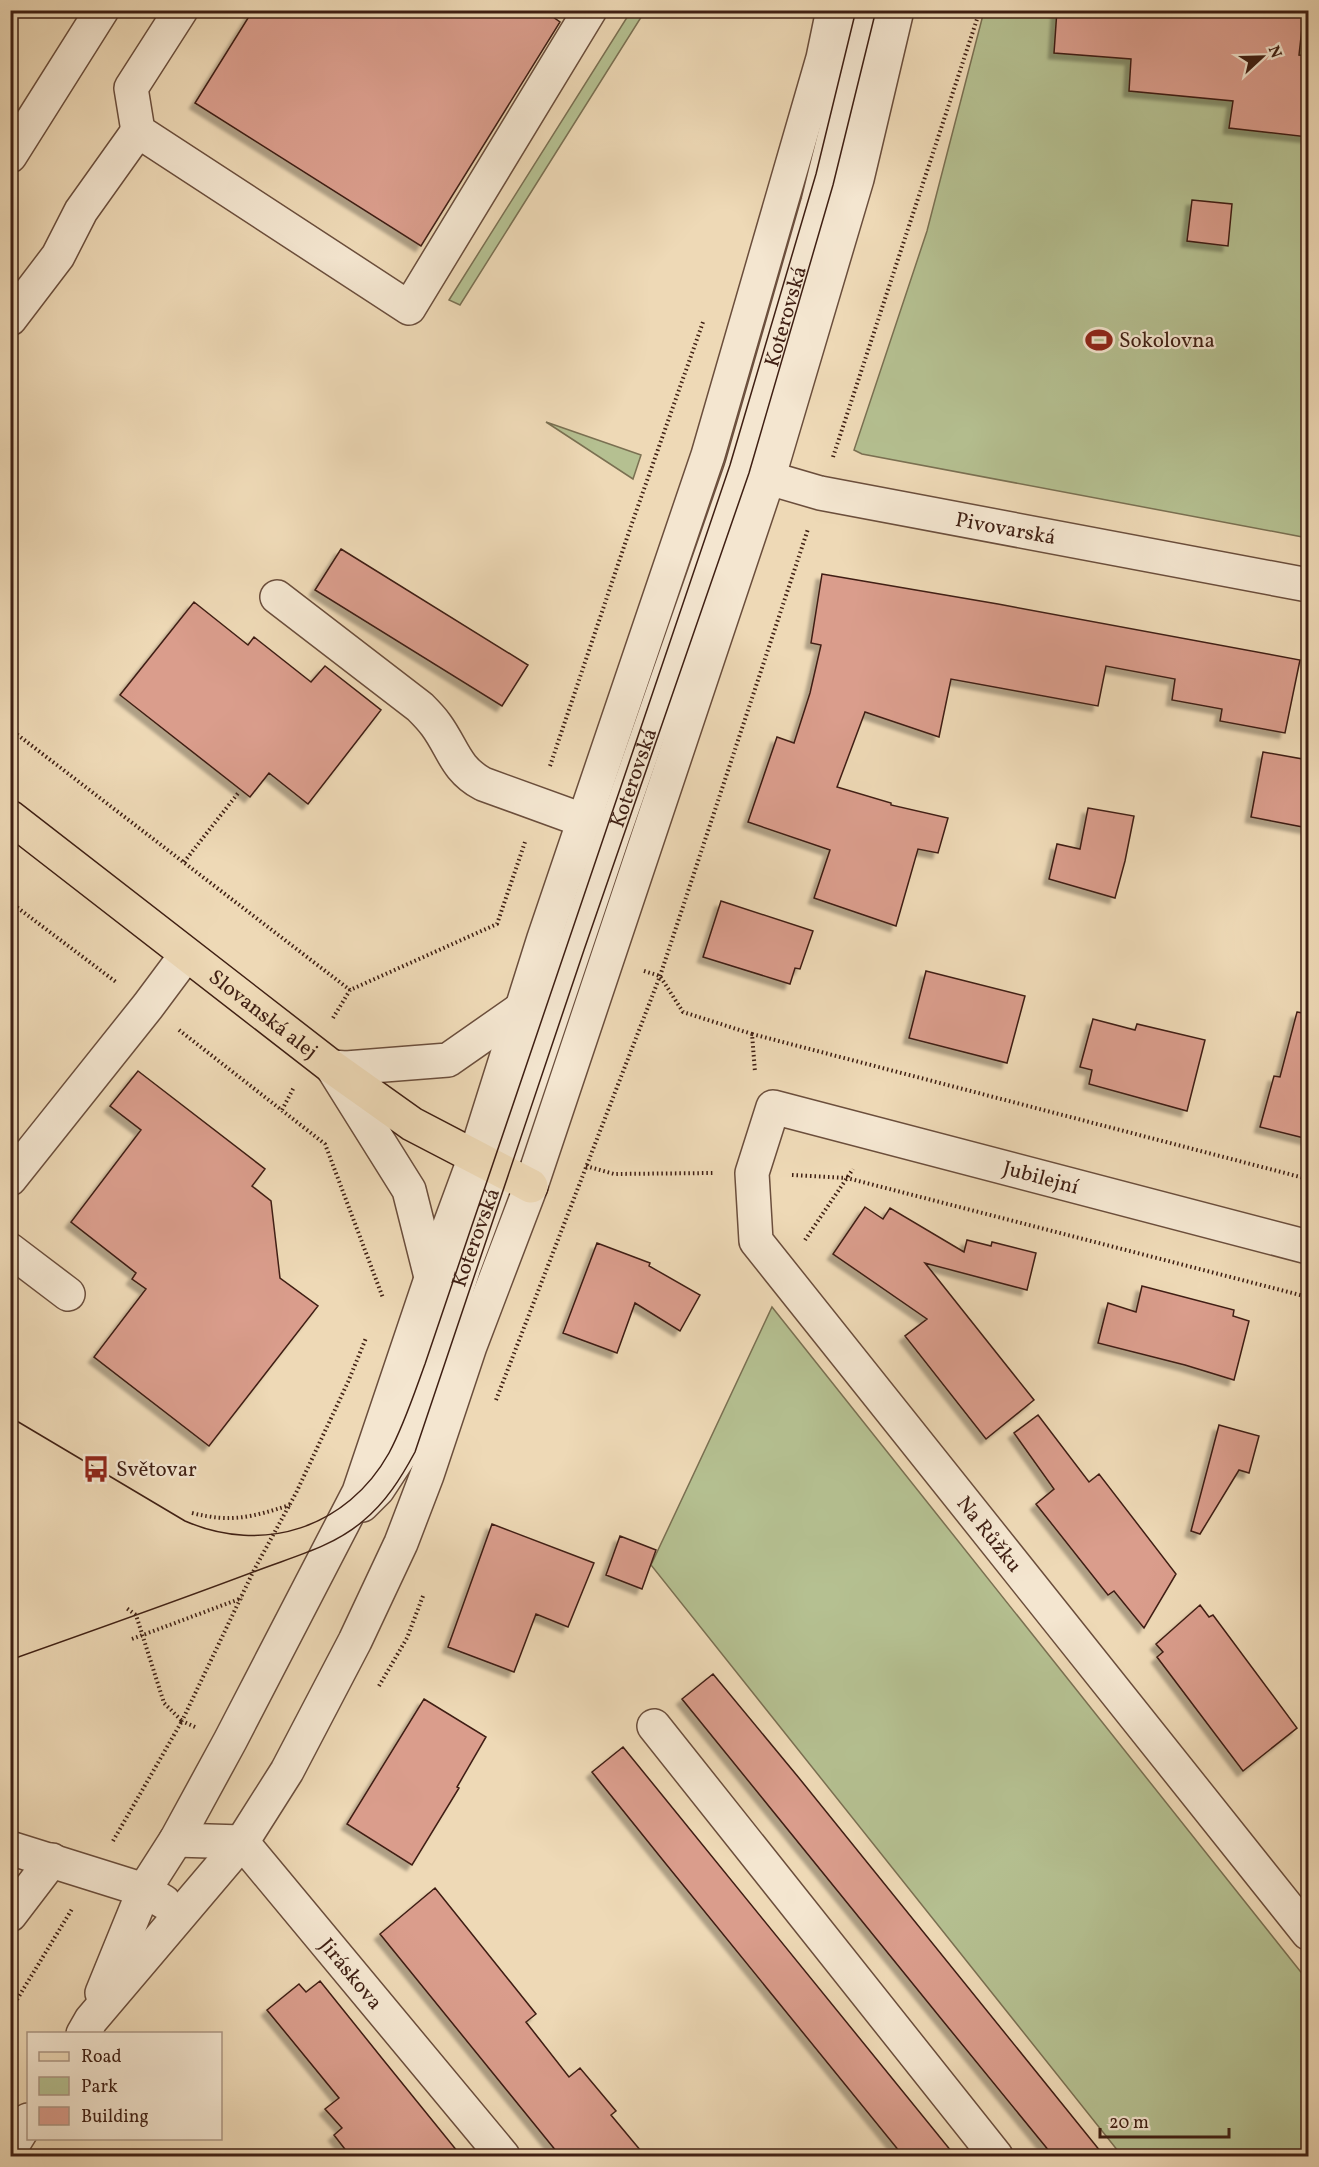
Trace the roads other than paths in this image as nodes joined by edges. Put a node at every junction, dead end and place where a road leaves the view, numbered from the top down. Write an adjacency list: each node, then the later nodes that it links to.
1 (102, 10): 8 (street)
2 (180, 10): 7 (street)
3 (590, 10): 7 (street)
4 (833, 10): 10 (street, Koterovská)
5 (866, 10): 11 (street, Koterovská)
6 (897, 10): 11 (street, Koterovská)
7 (138, 131): 9 (street)
8 (10, 156)
9 (10, 320)
10 (708, 455): 11 (street, Pivovarská); 15 (street, Koterovská)
11 (754, 474): 12 (street, Pivovarská); 20 (street, Koterovská); 22 (street, Koterovská)
12 (1308, 585)
13 (277, 597): 15 (street)
14 (10, 817): 16 (main road, Slovanská alej)
15 (585, 821): 17 (street, Koterovská)
16 (186, 955): 18 (main road, Slovanská alej); 21 (street)
17 (521, 1009): 18 (street); 20 (street, Koterovská)
18 (322, 1059): 20 (main road, Slovanská alej); 25 (street)
19 (772, 1107): 23 (street, Jubilejní); 36 (street, Na Růžku)
20 (488, 1163): 22 (main road, Slovanská alej); 25 (street); 27 (street, Koterovská)
21 (10, 1179)
22 (531, 1186): 30 (street, Koterovská)
23 (1308, 1247)
24 (10, 1250): 26 (street)
25 (432, 1281): 27 (street)
26 (68, 1294)
27 (345, 1520): 29 (street)
28 (654, 1726): 41 (street)
29 (176, 1840): 30 (street); 33 (street)
30 (242, 1842): 34 (street, Koterovská); 40 (street, Jiráskova)
31 (10, 1848): 32 (street)
32 (52, 1860): 33 (street); 35 (street)
33 (144, 1890): 34 (street); 37 (street)
34 (183, 1913): 37 (street, Koterovská)
35 (10, 1915)
36 (1308, 1933)
37 (87, 2027)
38 (27, 2122): 39 (street)
39 (10, 2149)
40 (503, 2157)
41 (996, 2157)

